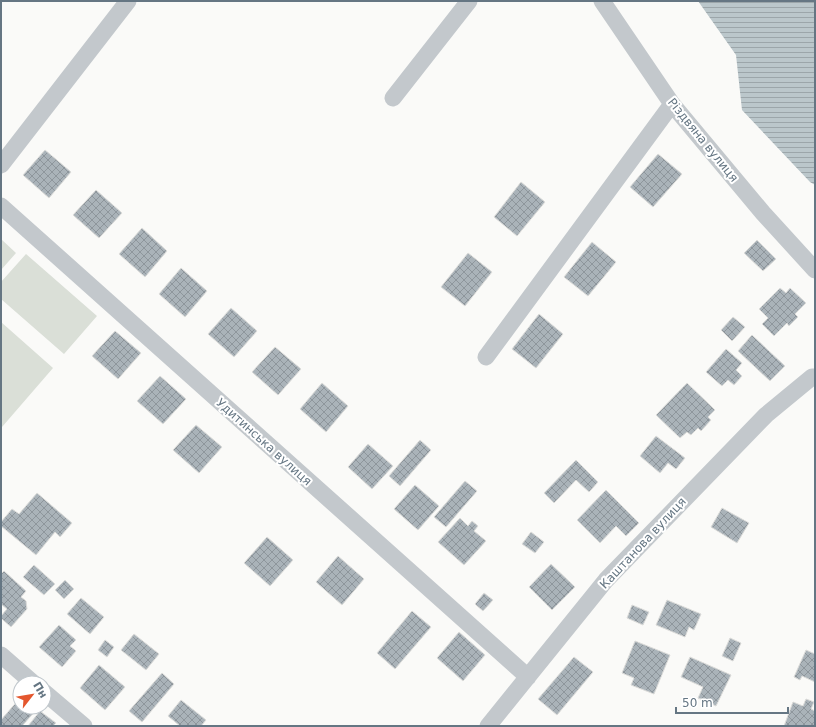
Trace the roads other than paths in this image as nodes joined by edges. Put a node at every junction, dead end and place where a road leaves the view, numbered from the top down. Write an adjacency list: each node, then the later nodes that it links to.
1 (128, 1): 6 (street)
2 (469, 1): 4 (street)
3 (602, 1): 5 (street, Різдвяна вулиця)
4 (393, 98)
5 (672, 104): 8 (street, Різдвяна вулиця); 9 (street)
6 (1, 165)
7 (1, 206): 13 (street, Удитинська вулиця)
8 (815, 270)
9 (486, 357)
10 (815, 376): 13 (street, Каштанова вулиця)
11 (1, 655): 12 (street)
12 (24, 675)
13 (528, 677): 16 (street, Каштанова вулиця)
14 (52, 699): 15 (street)
15 (84, 726)
16 (488, 726)

